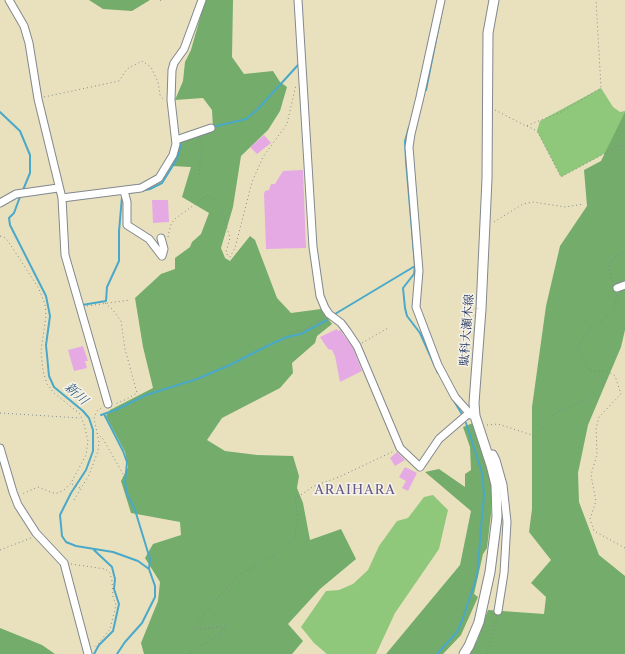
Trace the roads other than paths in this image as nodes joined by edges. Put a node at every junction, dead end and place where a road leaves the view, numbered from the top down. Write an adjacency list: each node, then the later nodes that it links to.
1 (9, 0): 8 (street)
2 (202, 0): 7 (street)
3 (298, 0): 16 (street)
4 (441, 0): 16 (street)
5 (494, 0): 16 (main road, 駄科大瀬木線)
6 (211, 128): 7 (street)
7 (176, 140): 9 (street)
8 (58, 188): 10 (street); 11 (street)
9 (124, 191): 10 (street); 12 (street)
10 (62, 198): 15 (street)
11 (1, 202)
12 (161, 238)
13 (625, 285): 14 (street)
14 (617, 288)
15 (108, 404)
16 (472, 415): 18 (main road, 駄科大瀬木線)
17 (0, 448): 20 (street)
18 (488, 454): 19 (street); 21 (main road, 駄科大瀬木線)
19 (498, 611)
20 (91, 652)
21 (464, 654)

